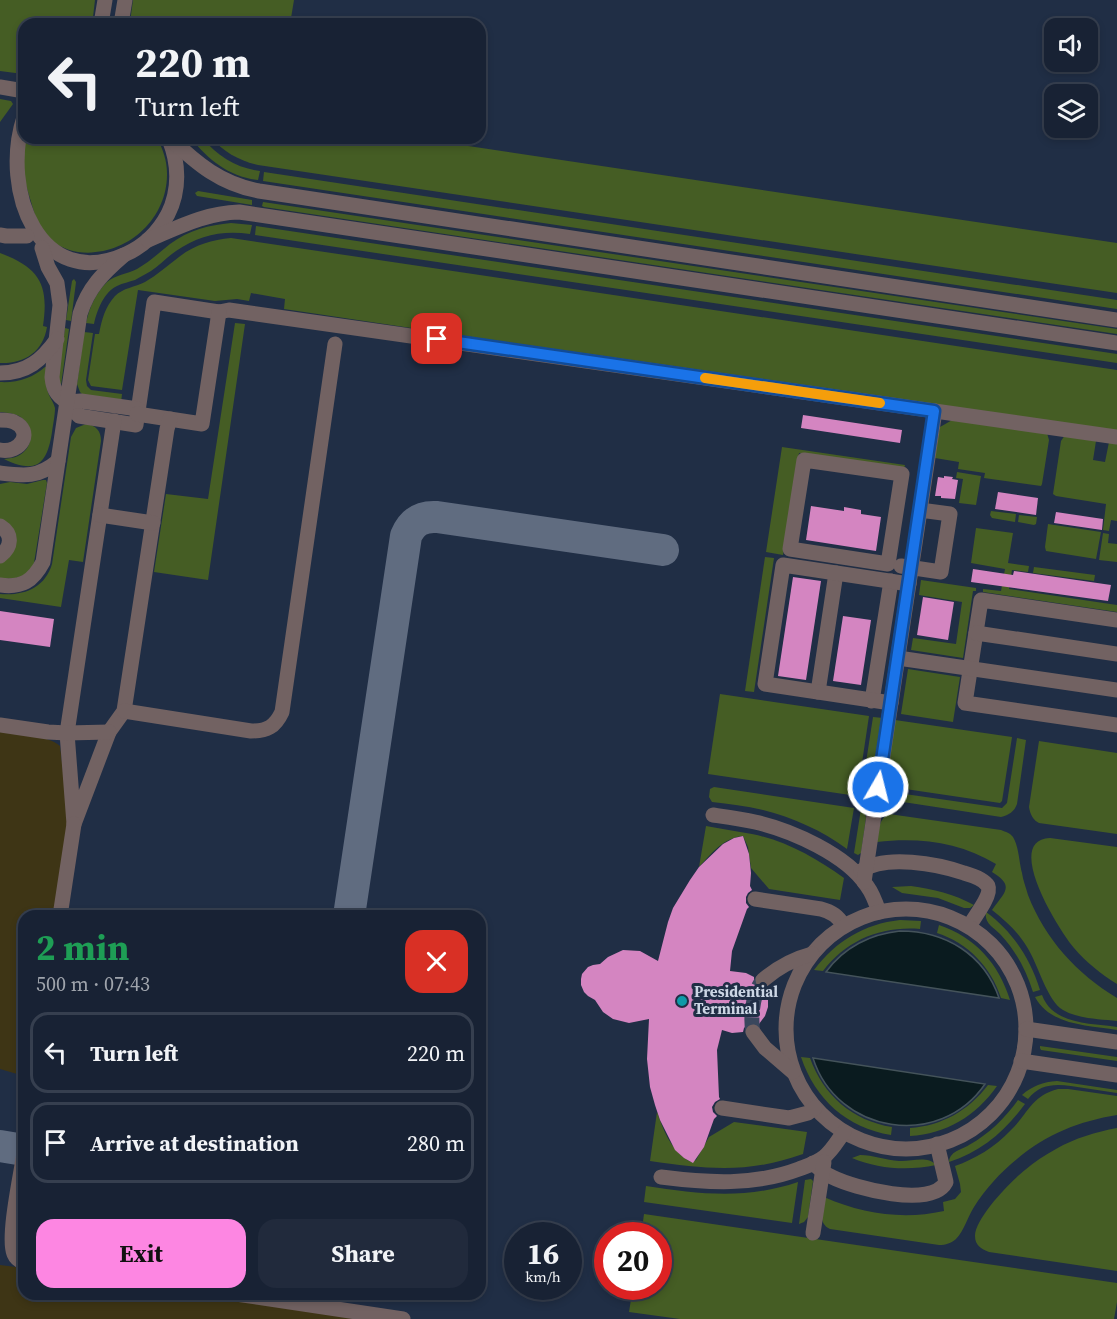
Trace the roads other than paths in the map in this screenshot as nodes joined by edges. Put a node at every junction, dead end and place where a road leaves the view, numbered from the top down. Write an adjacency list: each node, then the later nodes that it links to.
1 (105, 0): 3 (street)
2 (125, 0): 4 (street)
3 (102, 18)
4 (122, 18)
5 (0, 87): 6 (street)
6 (18, 90)
7 (18, 126): 10 (street)
8 (171, 144): 14 (street)
9 (175, 144): 18 (street)
10 (4, 158)
11 (15, 222): 13 (street)
12 (0, 235): 13 (street)
13 (27, 236): 15 (street)
14 (147, 240): 16 (street); 20 (street)
15 (42, 248): 16 (street); 19 (street)
16 (123, 255): 23 (street)
17 (219, 312): 24 (street); 25 (street); 26 (street)
18 (1117, 320)
19 (57, 339): 22 (street); 23 (street)
20 (1117, 343)
21 (335, 344): 53 (street)
22 (0, 373)
23 (67, 402): 25 (street); 28 (street); 31 (street)
24 (934, 411): 29 (street); 33 (street)
25 (137, 416): 26 (street); 28 (street)
26 (170, 419): 35 (street)
27 (0, 420): 30 (street)
28 (114, 421): 34 (street)
29 (1117, 437)
30 (0, 450)
31 (58, 461): 32 (street); 43 (street)
32 (0, 473)
33 (920, 510): 39 (street); 39 (street)
34 (99, 515): 35 (street); 57 (street)
35 (153, 523): 53 (street)
36 (0, 526): 37 (street)
37 (0, 556)
38 (888, 564): 38 (street); 39 (street)
39 (911, 567): 42 (street)
40 (837, 573): 41 (street); 50 (street); 50 (street)
41 (891, 581): 42 (street); 51 (street)
42 (909, 584): 47 (street)
43 (0, 585)
44 (1117, 620): 45 (street)
45 (976, 633): 46 (street); 48 (street)
46 (1117, 654)
47 (898, 658): 48 (street); 52 (street)
48 (970, 668): 49 (street); 55 (street)
49 (1117, 690)
50 (818, 693): 51 (street)
51 (872, 701): 52 (street)
52 (891, 704): 60 (street)
53 (124, 711): 56 (street)
54 (0, 725): 57 (street)
55 (1117, 725)
56 (109, 732): 57 (street); 59 (street)
57 (67, 733): 59 (street)
58 (713, 815): 60 (street)
59 (74, 824): 62 (street)
60 (863, 874): 63 (street); 65 (street)
61 (755, 898): 64 (street)
62 (61, 910)
63 (879, 912): 64 (street); 65 (street)
64 (844, 926): 66 (street)
65 (969, 926): 68 (street)
66 (812, 954): 67 (street); 72 (street)
67 (763, 980)
68 (1026, 1029): 70 (street); 71 (street)
69 (753, 1032): 72 (street)
70 (1117, 1042)
71 (1021, 1061): 73 (street); 77 (street)
72 (793, 1072): 75 (street)
73 (1117, 1075)
74 (722, 1108): 75 (street)
75 (815, 1108): 76 (street)
76 (844, 1132): 77 (street); 78 (street)
77 (937, 1144): 78 (street)
78 (820, 1164): 79 (street); 81 (street)
79 (662, 1177)
80 (18, 1191): 82 (street)
81 (813, 1233)
82 (18, 1259)
83 (276, 1300): 84 (street)
84 (403, 1319)

